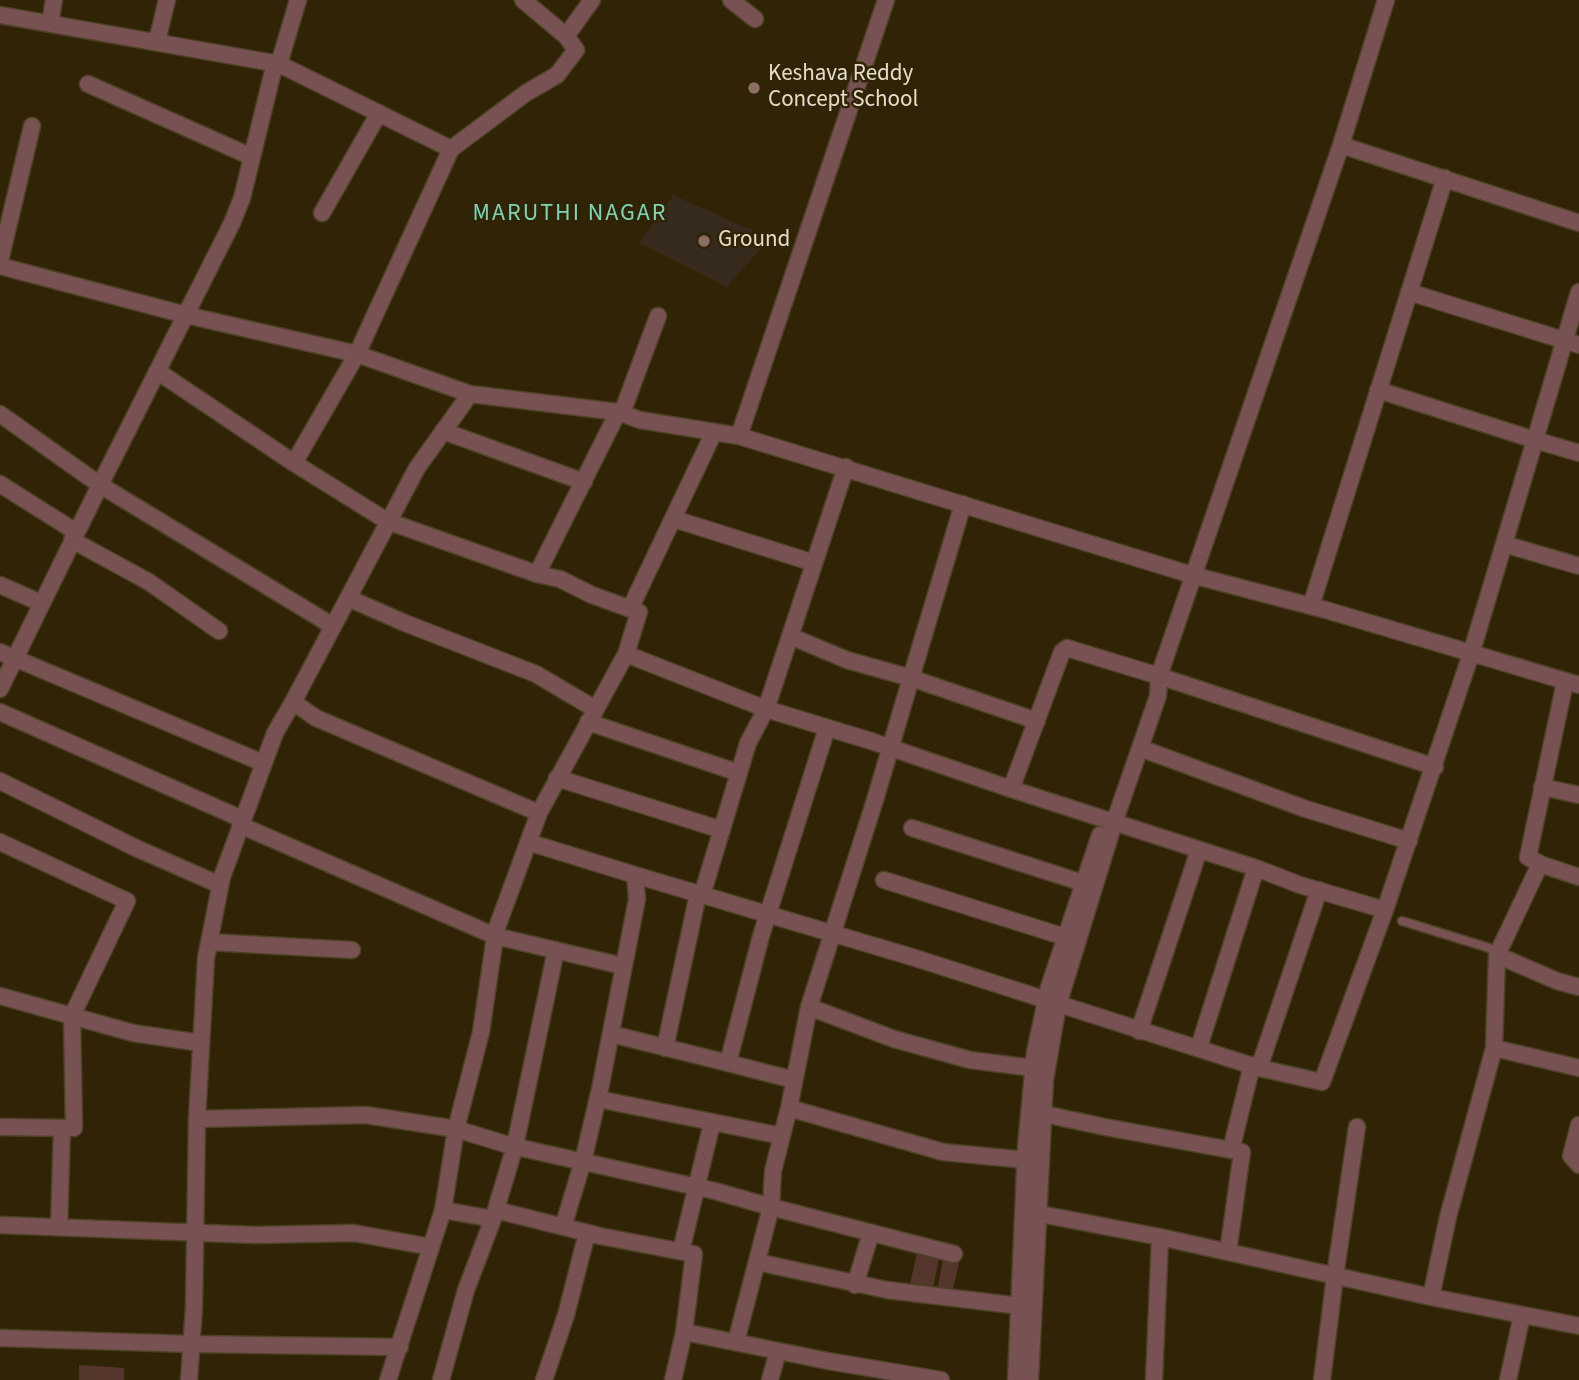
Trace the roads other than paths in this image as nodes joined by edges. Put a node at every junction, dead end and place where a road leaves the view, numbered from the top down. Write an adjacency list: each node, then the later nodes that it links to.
1 (54, 0): 11 (street)
2 (167, 0): 13 (street)
3 (298, 0): 14 (street)
4 (523, 0): 12 (street)
5 (592, 0): 12 (street)
6 (731, 0): 10 (street)
7 (887, 0): 38 (street)
8 (1386, 0): 18 (street)
9 (0, 15): 11 (street)
10 (755, 19)
11 (50, 23): 13 (street)
12 (566, 36): 19 (street)
13 (157, 41): 14 (street)
14 (277, 64): 16 (street); 20 (street)
15 (88, 84): 20 (street)
16 (379, 113): 19 (street); 22 (street)
17 (32, 126): 24 (street)
18 (1341, 145): 21 (street); 54 (street)
19 (452, 149): 30 (street)
20 (252, 157): 27 (street)
21 (1445, 178): 23 (street); 25 (street)
22 (322, 213)
23 (1579, 223)
24 (0, 263): 27 (street)
25 (1409, 292): 29 (street); 32 (street)
26 (1579, 292): 29 (street)
27 (186, 314): 30 (street); 31 (street)
28 (658, 316): 34 (street)
29 (1572, 342): 39 (street)
30 (357, 354): 33 (street); 41 (street)
31 (157, 371): 41 (street); 45 (street)
32 (1378, 390): 39 (street); 58 (street)
33 (470, 394): 34 (street); 36 (street)
34 (620, 412): 37 (street); 43 (street)
35 (0, 414): 45 (street)
36 (443, 431): 43 (street); 48 (street)
37 (714, 432): 38 (street); 47 (street)
38 (740, 436): 42 (street)
39 (1535, 440): 40 (street); 50 (street)
40 (1579, 453)
41 (294, 463): 48 (street)
42 (846, 467): 46 (street); 51 (street)
43 (583, 482): 53 (street)
44 (0, 484): 49 (street)
45 (100, 485): 49 (street); 60 (street)
46 (963, 504): 54 (street); 66 (street)
47 (674, 519): 51 (street); 59 (street)
48 (387, 521): 53 (street); 56 (street)
49 (74, 536): 57 (street); 61 (street)
50 (1504, 544): 52 (street); 64 (street)
51 (814, 563): 62 (street)
52 (1579, 566)
53 (537, 574): 59 (street)
54 (1192, 575): 58 (street); 67 (street)
55 (0, 585): 57 (street)
56 (348, 598): 60 (street); 73 (street)
57 (41, 603): 65 (street)
58 (1311, 606): 64 (street)
59 (630, 609): 63 (street)
60 (333, 626): 70 (street)
61 (219, 631)
62 (790, 636): 66 (street); 71 (street)
63 (626, 654): 71 (street); 73 (street)
64 (1472, 654): 68 (street); 79 (street)
65 (7, 656): 69 (street); 78 (street)
66 (911, 678): 74 (street); 76 (street)
67 (1158, 680): 74 (street); 77 (street); 79 (street); 87 (street)
68 (1572, 683): 83 (street)
69 (0, 689)
70 (293, 702): 78 (street); 86 (street)
71 (766, 709): 75 (street); 80 (street)
72 (0, 712): 88 (street)
73 (592, 715): 80 (street); 81 (street)
74 (1037, 721): 84 (street)
75 (827, 728): 76 (street); 105 (street)
76 (890, 748): 84 (street); 107 (street)
77 (1140, 748): 87 (street); 91 (street)
78 (263, 763): 88 (street)
79 (1435, 767): 91 (street)
80 (739, 773): 90 (street)
81 (557, 778): 86 (street); 90 (street)
82 (0, 781): 101 (street)
83 (1542, 787): 85 (street); 95 (street)
84 (1011, 789): 87 (street)
85 (1579, 795)
86 (538, 813): 93 (street)
87 (1109, 821): 94 (street); 100 (street); 117 (street)
88 (241, 822): 101 (street); 108 (street)
89 (912, 828): 100 (street)
90 (722, 830): 103 (street)
91 (1409, 841): 104 (street)
92 (0, 842): 119 (street)
93 (528, 842): 97 (street); 108 (street)
94 (1199, 850): 96 (street); 120 (street)
95 (1540, 864): 98 (street); 113 (street)
96 (1256, 868): 102 (street); 123 (street)
97 (635, 875): 103 (street); 114 (street)
98 (1579, 877)
99 (884, 880): 109 (street)
100 (1083, 883): 109 (street)
101 (220, 884): 110 (street)
102 (1319, 890): 104 (street); 127 (street)
103 (700, 894): 105 (street); 124 (street)
104 (1385, 911): 127 (street)
105 (767, 914): 107 (street); 126 (street)
106 (1402, 921): 113 (lane)
107 (832, 934): 117 (street); 118 (street)
108 (495, 936): 112 (street); 140 (street)
109 (1065, 937): 117 (street)
110 (209, 942): 111 (street); 122 (street)
111 (352, 950)
112 (556, 950): 114 (street); 142 (street)
113 (1498, 953): 115 (street); 125 (street)
114 (624, 966): 121 (street)
115 (1579, 987)
116 (0, 996): 119 (street)
117 (1052, 1002): 120 (street); 128 (street); 133 (street)
118 (809, 1007): 128 (street); 130 (street)
119 (72, 1016): 122 (street); 139 (street)
120 (1139, 1031): 123 (street)
121 (611, 1034): 124 (street); 131 (street)
122 (201, 1043): 134 (street)
123 (1199, 1047): 127 (street)
124 (665, 1048): 126 (street)
125 (1494, 1048): 129 (street); 166 (street)
126 (728, 1063): 130 (street)
127 (1256, 1067): 143 (street)
128 (1034, 1068): 144 (street)
129 (1579, 1068)
130 (794, 1080): 132 (street)
131 (598, 1099): 135 (street); 145 (street)
132 (789, 1108): 141 (street); 144 (street)
133 (1044, 1114): 143 (street); 150 (street)
134 (197, 1119): 140 (street); 155 (street)
135 (712, 1122): 141 (street); 147 (street)
136 (1579, 1125): 146 (street)
137 (0, 1127): 139 (street)
138 (1357, 1127): 164 (street)
139 (62, 1128): 153 (street)
140 (456, 1129): 142 (street); 149 (street)
141 (782, 1136): 148 (street)
142 (515, 1146): 145 (street); 151 (street)
143 (1231, 1150): 161 (street)
144 (1026, 1160): 150 (street)
145 (583, 1161): 147 (street); 154 (street)
146 (1579, 1164)
147 (696, 1186): 148 (street); 160 (street)
148 (771, 1207): 157 (street); 163 (street)
149 (443, 1210): 151 (street); 159 (street)
150 (1030, 1212): 158 (street); 167 (street); 184 (street)
151 (494, 1214): 154 (street); 178 (street)
152 (0, 1225): 153 (street)
153 (59, 1227): 155 (street)
154 (563, 1227): 156 (street)
155 (195, 1233): 159 (street); 173 (street)
156 (587, 1233): 160 (street); 179 (street)
157 (871, 1233): 162 (street); 165 (street)
158 (1160, 1237): 161 (street); 185 (street)
159 (431, 1247): 174 (street)
160 (681, 1251): 170 (street)
161 (1228, 1252): 164 (street)
162 (954, 1254)
163 (757, 1262): 165 (street); 172 (street)
164 (1335, 1276): 166 (street); 186 (street)
165 (855, 1285): 167 (street)
166 (1431, 1297): 168 (street)
167 (1020, 1306): 183 (street)
168 (1522, 1315): 169 (street); 187 (street)
169 (1579, 1326)
170 (684, 1332): 172 (street); 180 (street)
171 (0, 1338): 173 (street)
172 (736, 1342): 175 (street)
173 (191, 1344): 174 (street); 176 (street)
174 (400, 1347): 177 (street)
175 (778, 1351): 181 (street); 182 (street)
176 (189, 1380)
177 (388, 1380)
178 (441, 1380)
179 (544, 1380)
180 (673, 1380)
181 (770, 1380)
182 (941, 1380)
183 (1016, 1380)
184 (1030, 1380)
185 (1154, 1380)
186 (1322, 1380)
187 (1508, 1380)

